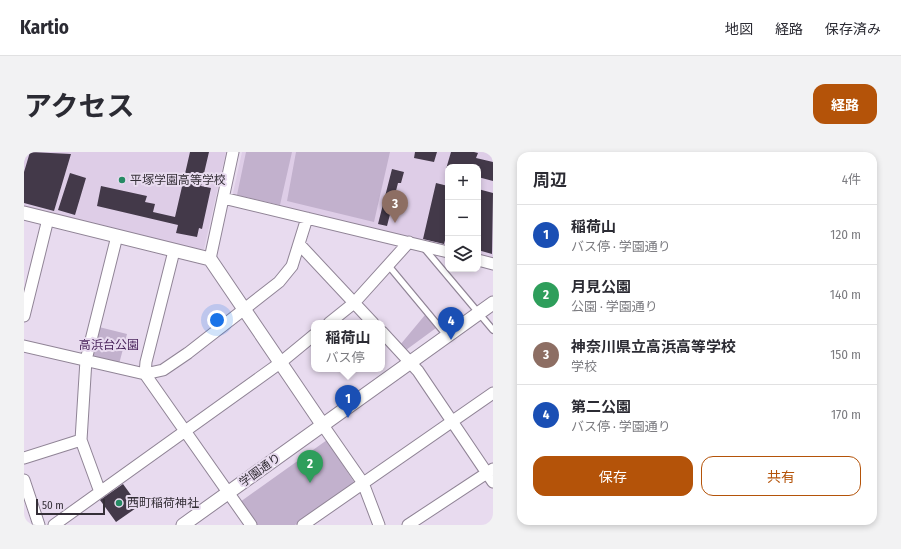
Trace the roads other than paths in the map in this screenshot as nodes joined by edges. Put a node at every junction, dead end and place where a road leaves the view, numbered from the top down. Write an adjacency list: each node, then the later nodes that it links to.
1 (233, 152): 2 (street)
2 (223, 198): 4 (street); 12 (street)
3 (24, 213): 5 (street)
4 (307, 218): 7 (street); 8 (street)
5 (48, 219): 6 (street); 20 (street)
6 (117, 236): 10 (street); 28 (street)
7 (409, 242): 9 (street); 15 (street)
8 (300, 245): 16 (street); 18 (street)
9 (422, 245): 11 (street); 19 (lane)
10 (174, 251): 12 (street); 31 (street)
11 (445, 251)
12 (210, 259): 18 (street)
13 (481, 261): 14 (street)
14 (493, 264)
15 (388, 265): 16 (street); 25 (lane)
16 (354, 303): 21 (street); 22 (street)
17 (493, 303): 19 (street, 学園通り)
18 (244, 310): 30 (street); 31 (street)
19 (479, 313): 23 (lane); 25 (street, 学園通り)
20 (24, 316)
21 (333, 320)
22 (370, 320)
23 (493, 330)
24 (385, 335): 29 (street)
25 (447, 336): 29 (street, 学園通り)
26 (311, 337): 30 (street)
27 (24, 346): 28 (street)
28 (86, 360): 31 (street); 36 (street)
29 (411, 362): 33 (street); 34 (street, 学園通り)
30 (280, 363): 34 (street); 35 (street)
31 (145, 374): 35 (street)
32 (493, 393): 33 (street)
33 (452, 422): 38 (street); 40 (street)
34 (322, 424): 40 (street); 42 (street, 学園通り)
35 (185, 430): 41 (street); 42 (street)
36 (81, 440): 37 (street); 41 (street)
37 (24, 458)
38 (491, 474): 49 (street)
39 (24, 480): 43 (street)
40 (363, 483): 47 (street); 48 (street)
41 (100, 492): 44 (street)
42 (228, 493): 45 (street, 学園通り); 46 (street)
43 (39, 525)
44 (54, 525)
45 (183, 525)
46 (251, 525)
47 (303, 525)
48 (379, 525)
49 (408, 525)

